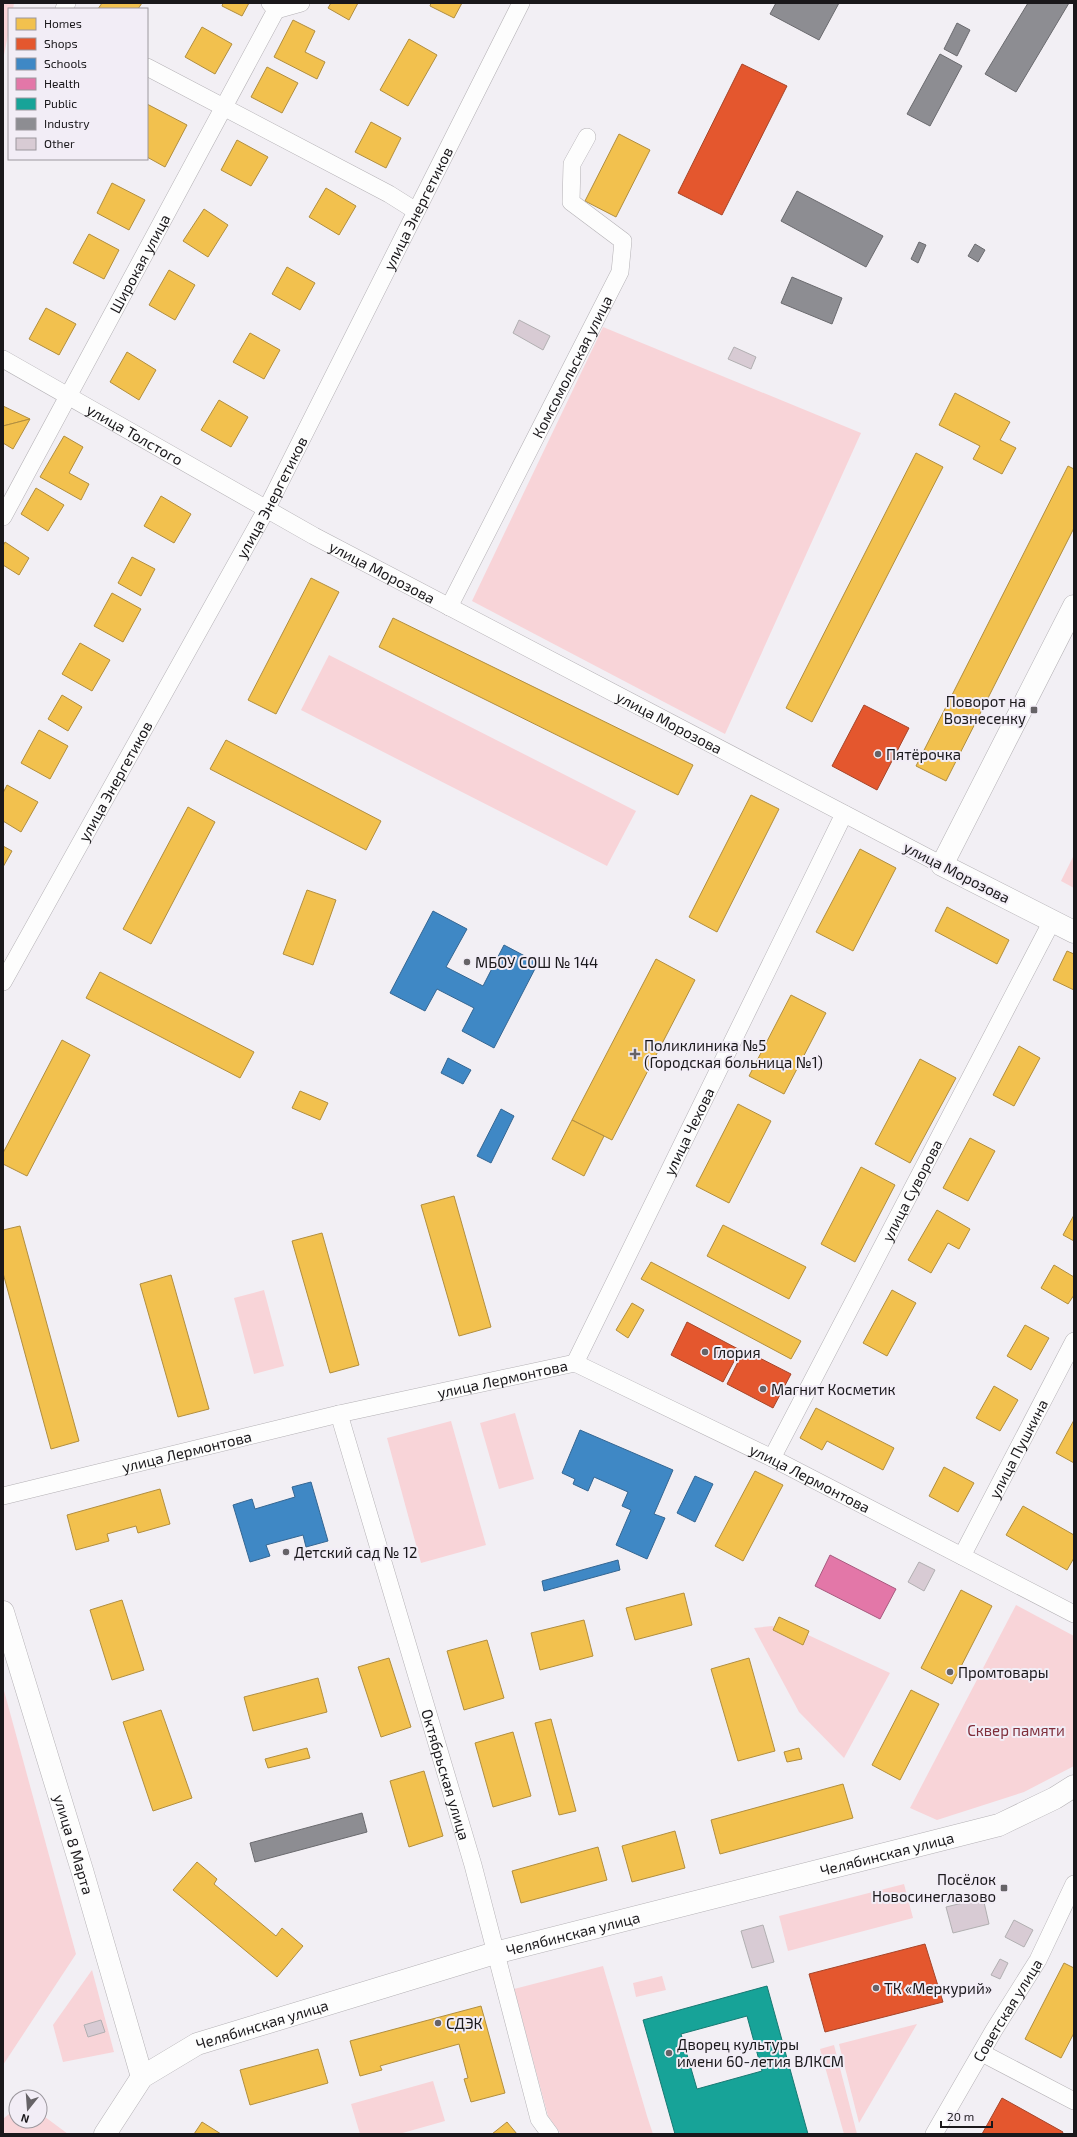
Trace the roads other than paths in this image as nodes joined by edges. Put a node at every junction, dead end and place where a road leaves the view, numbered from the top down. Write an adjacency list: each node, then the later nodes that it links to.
1 (301, 3): 3 (street, Широкая улица)
2 (521, 3): 7 (street, улица Энергетиков)
3 (273, 7): 5 (street, Широкая улица)
4 (148, 68): 5 (street)
5 (224, 107): 7 (street); 9 (street, Широкая улица)
6 (587, 137): 13 (street, Комсомольская улица)
7 (416, 211): 10 (street, улица Энергетиков)
8 (3, 359): 9 (street, улица Толстого)
9 (68, 397): 10 (street, улица Толстого); 11 (street, Широкая улица)
10 (266, 510): 13 (street, улица Морозова); 18 (street, улица Энергетиков)
11 (3, 517)
12 (1074, 606): 15 (street)
13 (449, 607): 14 (street, улица Морозова)
14 (844, 814): 15 (street, улица Морозова); 20 (street, улица Чехова)
15 (942, 865): 16 (street, улица Морозова)
16 (1052, 921): 17 (street, улица Морозова); 22 (street, улица Суворова)
17 (1074, 932)
18 (3, 981)
19 (1074, 1341): 24 (street, улица Пушкина)
20 (575, 1363): 21 (street, улица Лермонтова); 22 (street, улица Лермонтова)
21 (339, 1414): 23 (street, улица Лермонтова); 29 (street, Октябрьская улица)
22 (772, 1458): 24 (street, улица Лермонтова)
23 (3, 1496)
24 (962, 1556): 26 (street, улица Лермонтова)
25 (3, 1612): 31 (street, улица 8 Марта)
26 (1074, 1614)
27 (1074, 1786): 29 (street, Челябинская улица)
28 (1074, 1884): 30 (street, Советская улица)
29 (495, 1953): 31 (street, Челябинская улица); 34 (street, Октябрьская улица)
30 (982, 2053): 32 (street); 35 (street, Советская улица)
31 (142, 2077): 33 (street, Челябинская улица)
32 (1074, 2101)
33 (106, 2134)
34 (550, 2134)
35 (934, 2134)

